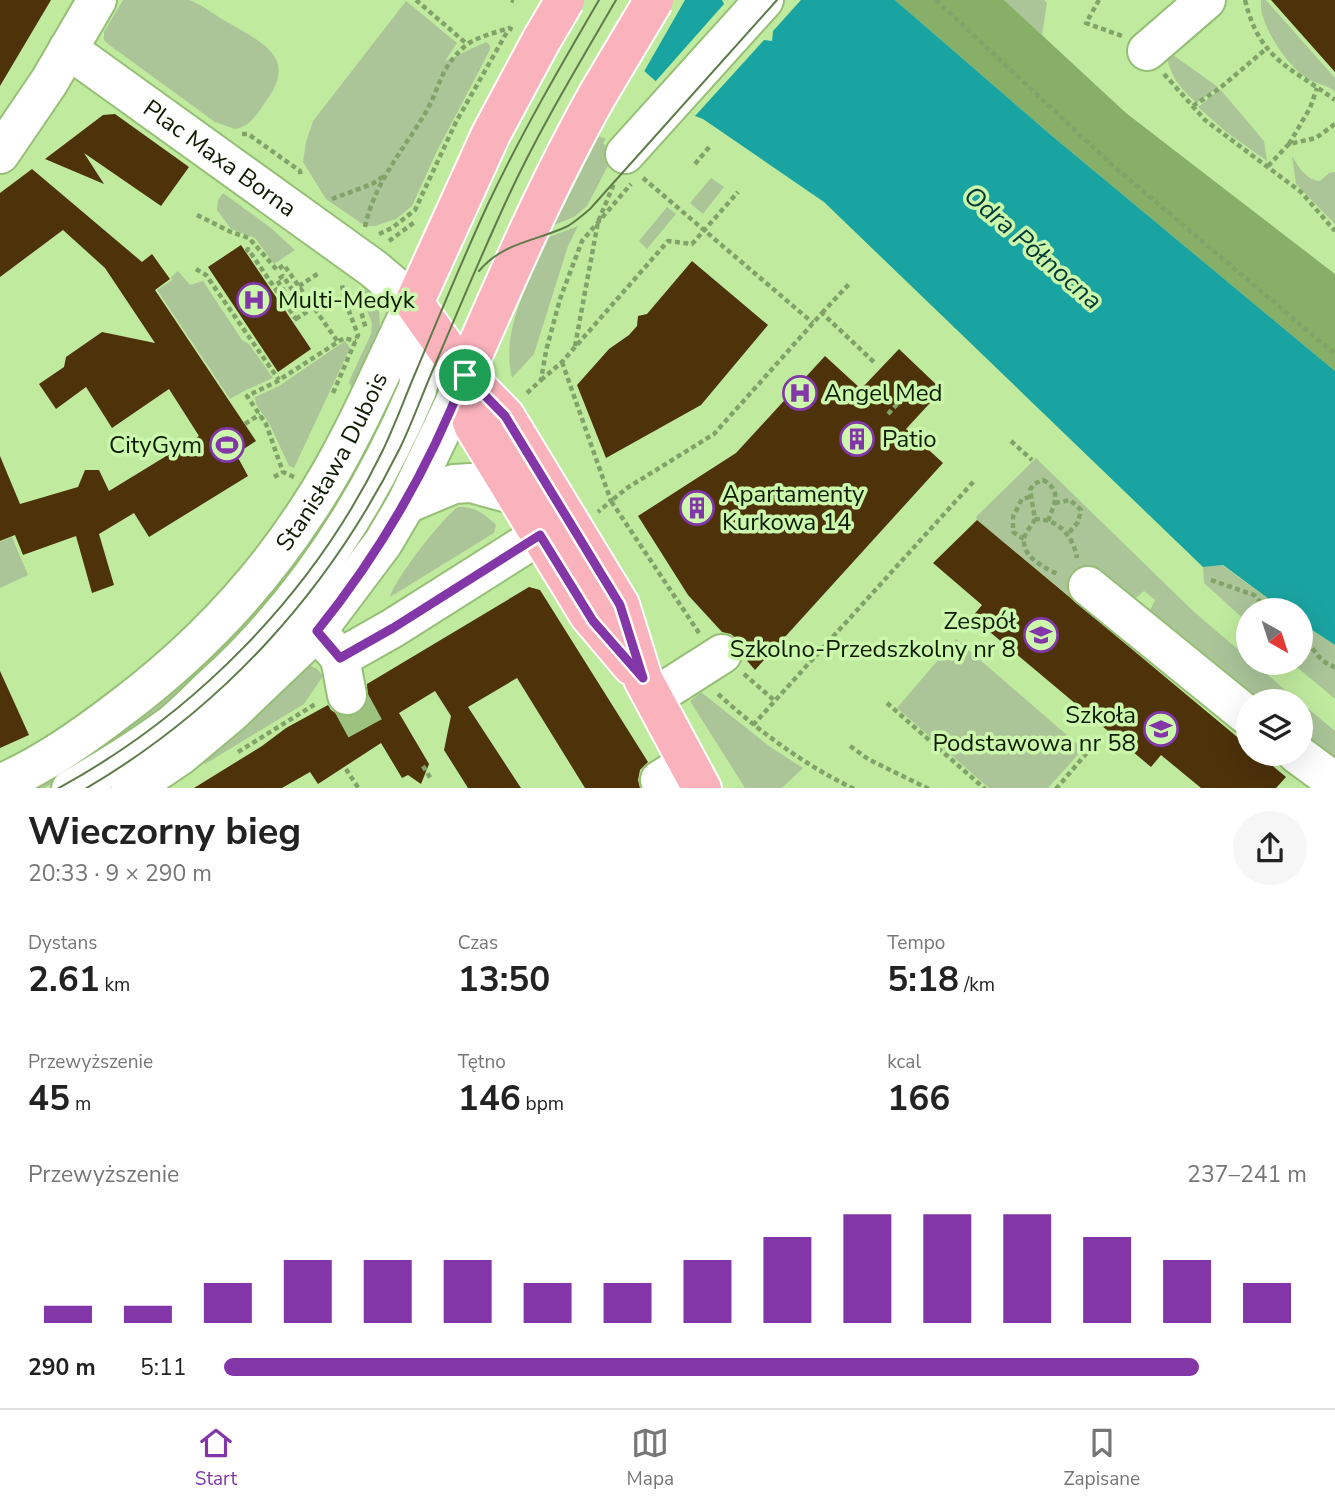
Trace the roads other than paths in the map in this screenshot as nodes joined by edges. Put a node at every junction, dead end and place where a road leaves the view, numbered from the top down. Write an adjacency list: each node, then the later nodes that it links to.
1 (97, 0): 6 (street)
2 (565, 0): 10 (main road, Stanisława Dubois, bridge)
3 (654, 0): 11 (main road, bridge)
4 (764, 0): 9 (street)
5 (1206, 0): 7 (street)
6 (68, 49): 8 (street); 10 (street, Plac Maxa Borna)
7 (1147, 51)
8 (0, 154)
9 (640, 156)
10 (414, 303): 11 (main road); 24 (street, Stanisława Dubois); 25 (street)
11 (465, 375): 12 (main road); 13 (street); 18 (main road)
12 (515, 495): 13 (street); 14 (main road)
13 (406, 504): 17 (street)
14 (540, 535): 17 (street); 18 (main road)
15 (1087, 586): 19 (street)
16 (708, 663): 18 (street)
17 (337, 668): 20 (street)
18 (648, 688): 22 (main road)
19 (1236, 706)
20 (171, 762): 26 (street); 27 (street)
21 (1313, 766): 23 (street)
22 (683, 777)
23 (1335, 782)
24 (0, 783)
25 (73, 788)
26 (101, 788)
27 (132, 788)

